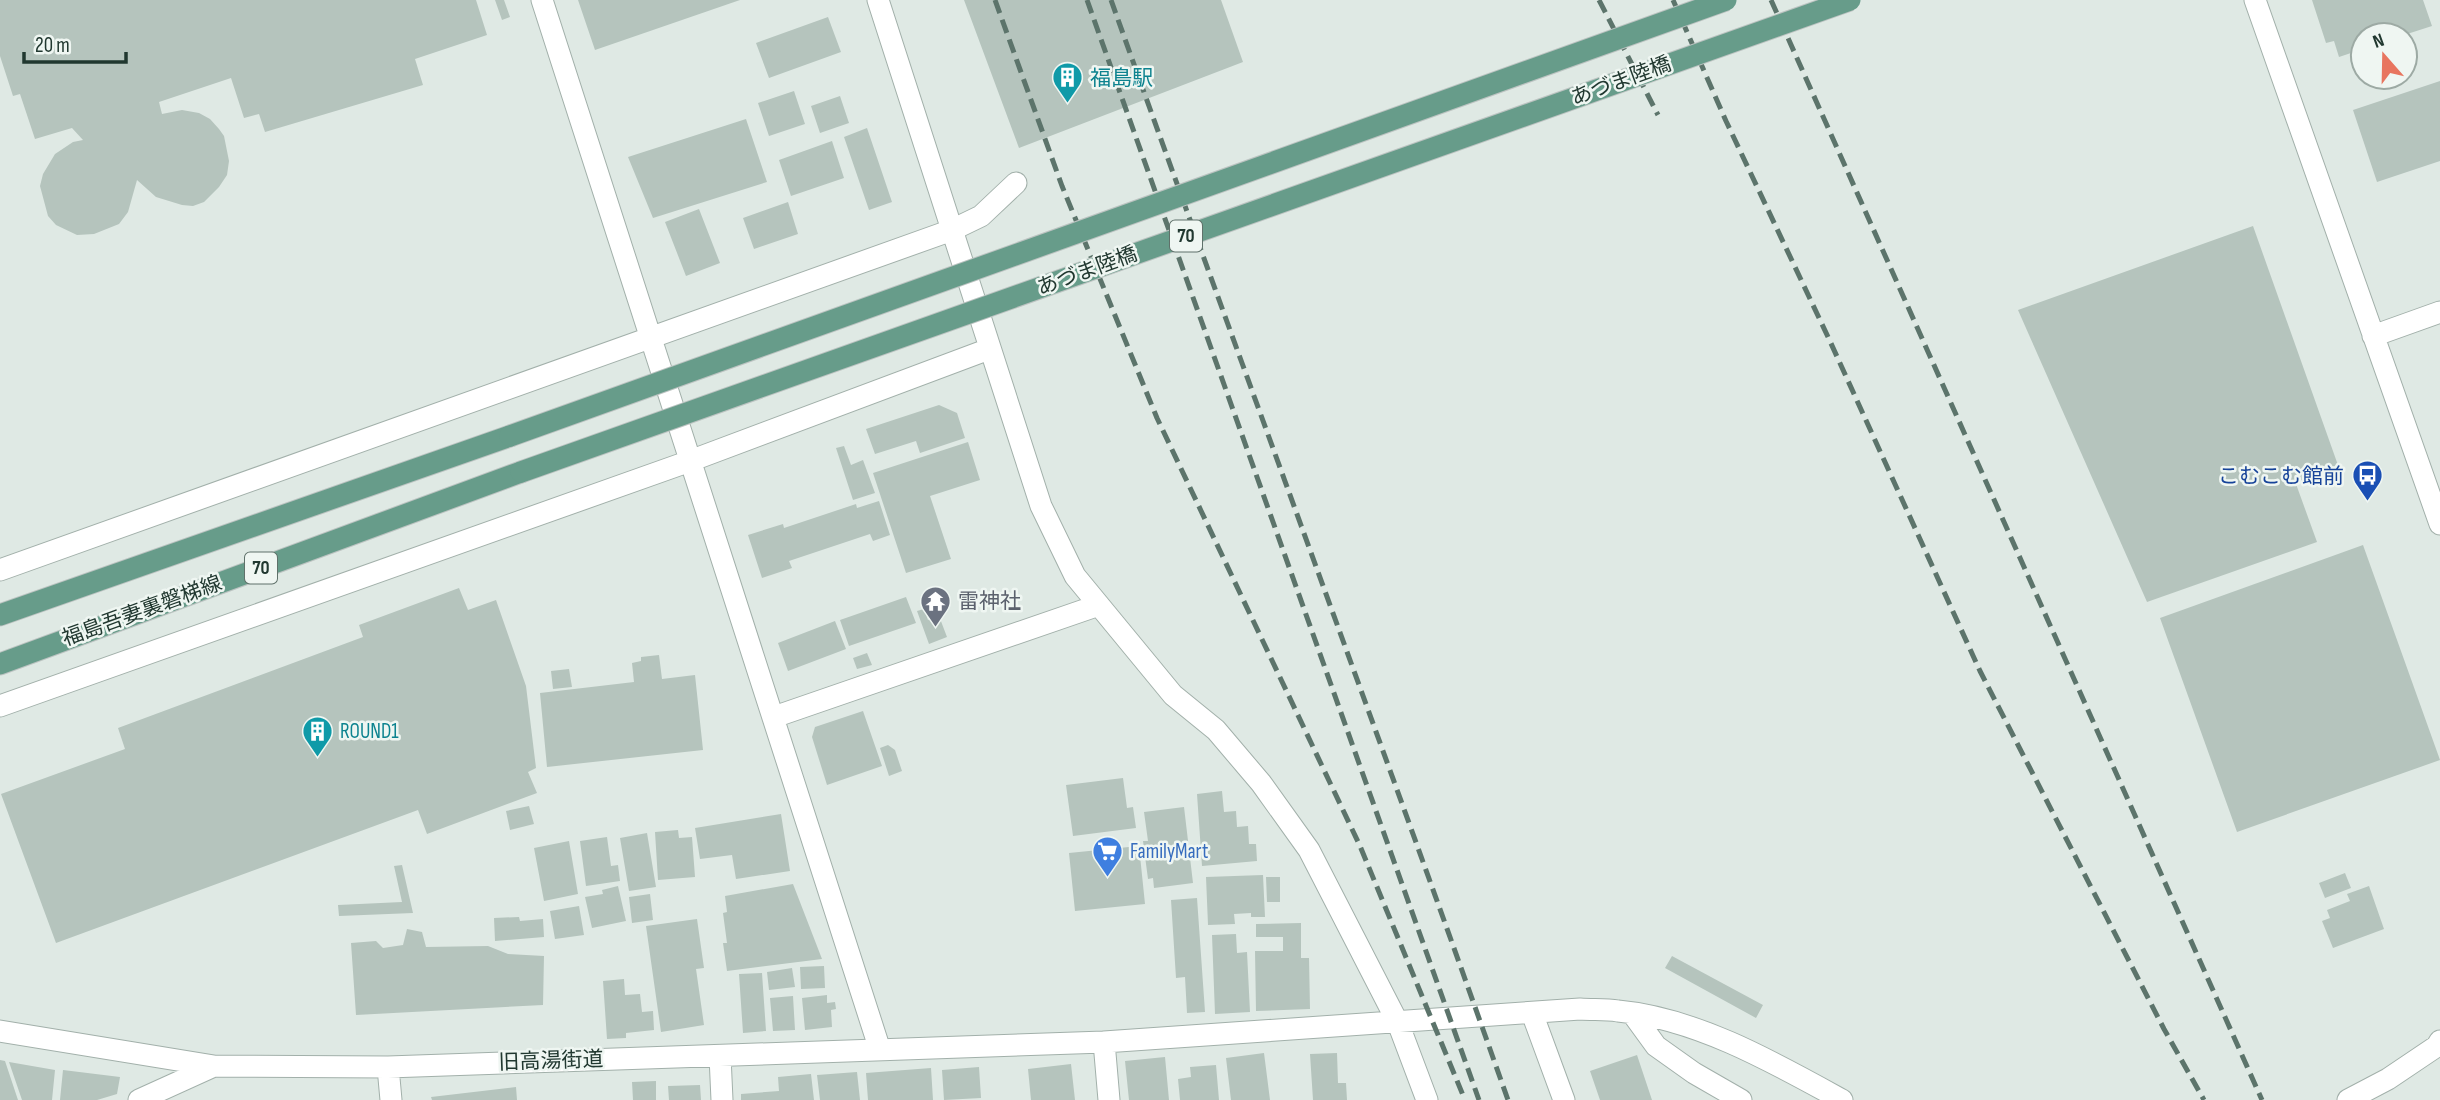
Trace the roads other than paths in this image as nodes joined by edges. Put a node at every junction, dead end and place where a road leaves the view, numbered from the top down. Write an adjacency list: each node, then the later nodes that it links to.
1 (542, 0): 10 (street)
2 (878, 0): 7 (street)
3 (1726, 0): 12 (main road, あづま陸橋 / 70, bridge)
4 (1850, 0): 14 (main road, あづま陸橋 / 70, bridge)
5 (2255, 0): 9 (street)
6 (1016, 183): 7 (street)
7 (952, 230): 10 (street); 11 (street)
8 (2440, 312): 9 (street)
9 (2373, 336): 15 (street)
10 (651, 337): 13 (street); 16 (street)
11 (989, 349): 13 (street); 17 (street)
12 (510, 436): 18 (main road, 福島吾妻裏磐梯線 / 70)
13 (690, 461): 20 (street); 21 (street)
14 (521, 472): 19 (main road, 福島吾妻裏磐梯線 / 70)
15 (2440, 524)
16 (0, 570)
17 (1099, 605): 21 (street); 24 (street)
18 (0, 615)
19 (0, 664)
20 (0, 706)
21 (774, 717): 28 (street)
22 (1532, 1013): 23 (street, 旧高湯街道); 24 (street, 旧高湯街道); 37 (street)
23 (1632, 1013): 38 (street); 39 (street, 旧高湯街道)
24 (1398, 1023): 27 (street, 旧高湯街道); 36 (street)
25 (0, 1031): 30 (street, 旧高湯街道)
26 (2440, 1041): 40 (street)
27 (1104, 1042): 28 (street, 旧高湯街道); 35 (street)
28 (880, 1050): 29 (street, 旧高湯街道)
29 (720, 1056): 31 (street, 旧高湯街道); 34 (street)
30 (214, 1066): 31 (street, 旧高湯街道); 32 (street)
31 (388, 1067): 33 (street)
32 (139, 1100)
33 (391, 1100)
34 (722, 1100)
35 (1109, 1100)
36 (1427, 1100)
37 (1564, 1100)
38 (1741, 1100)
39 (1842, 1100)
40 (2348, 1100)

